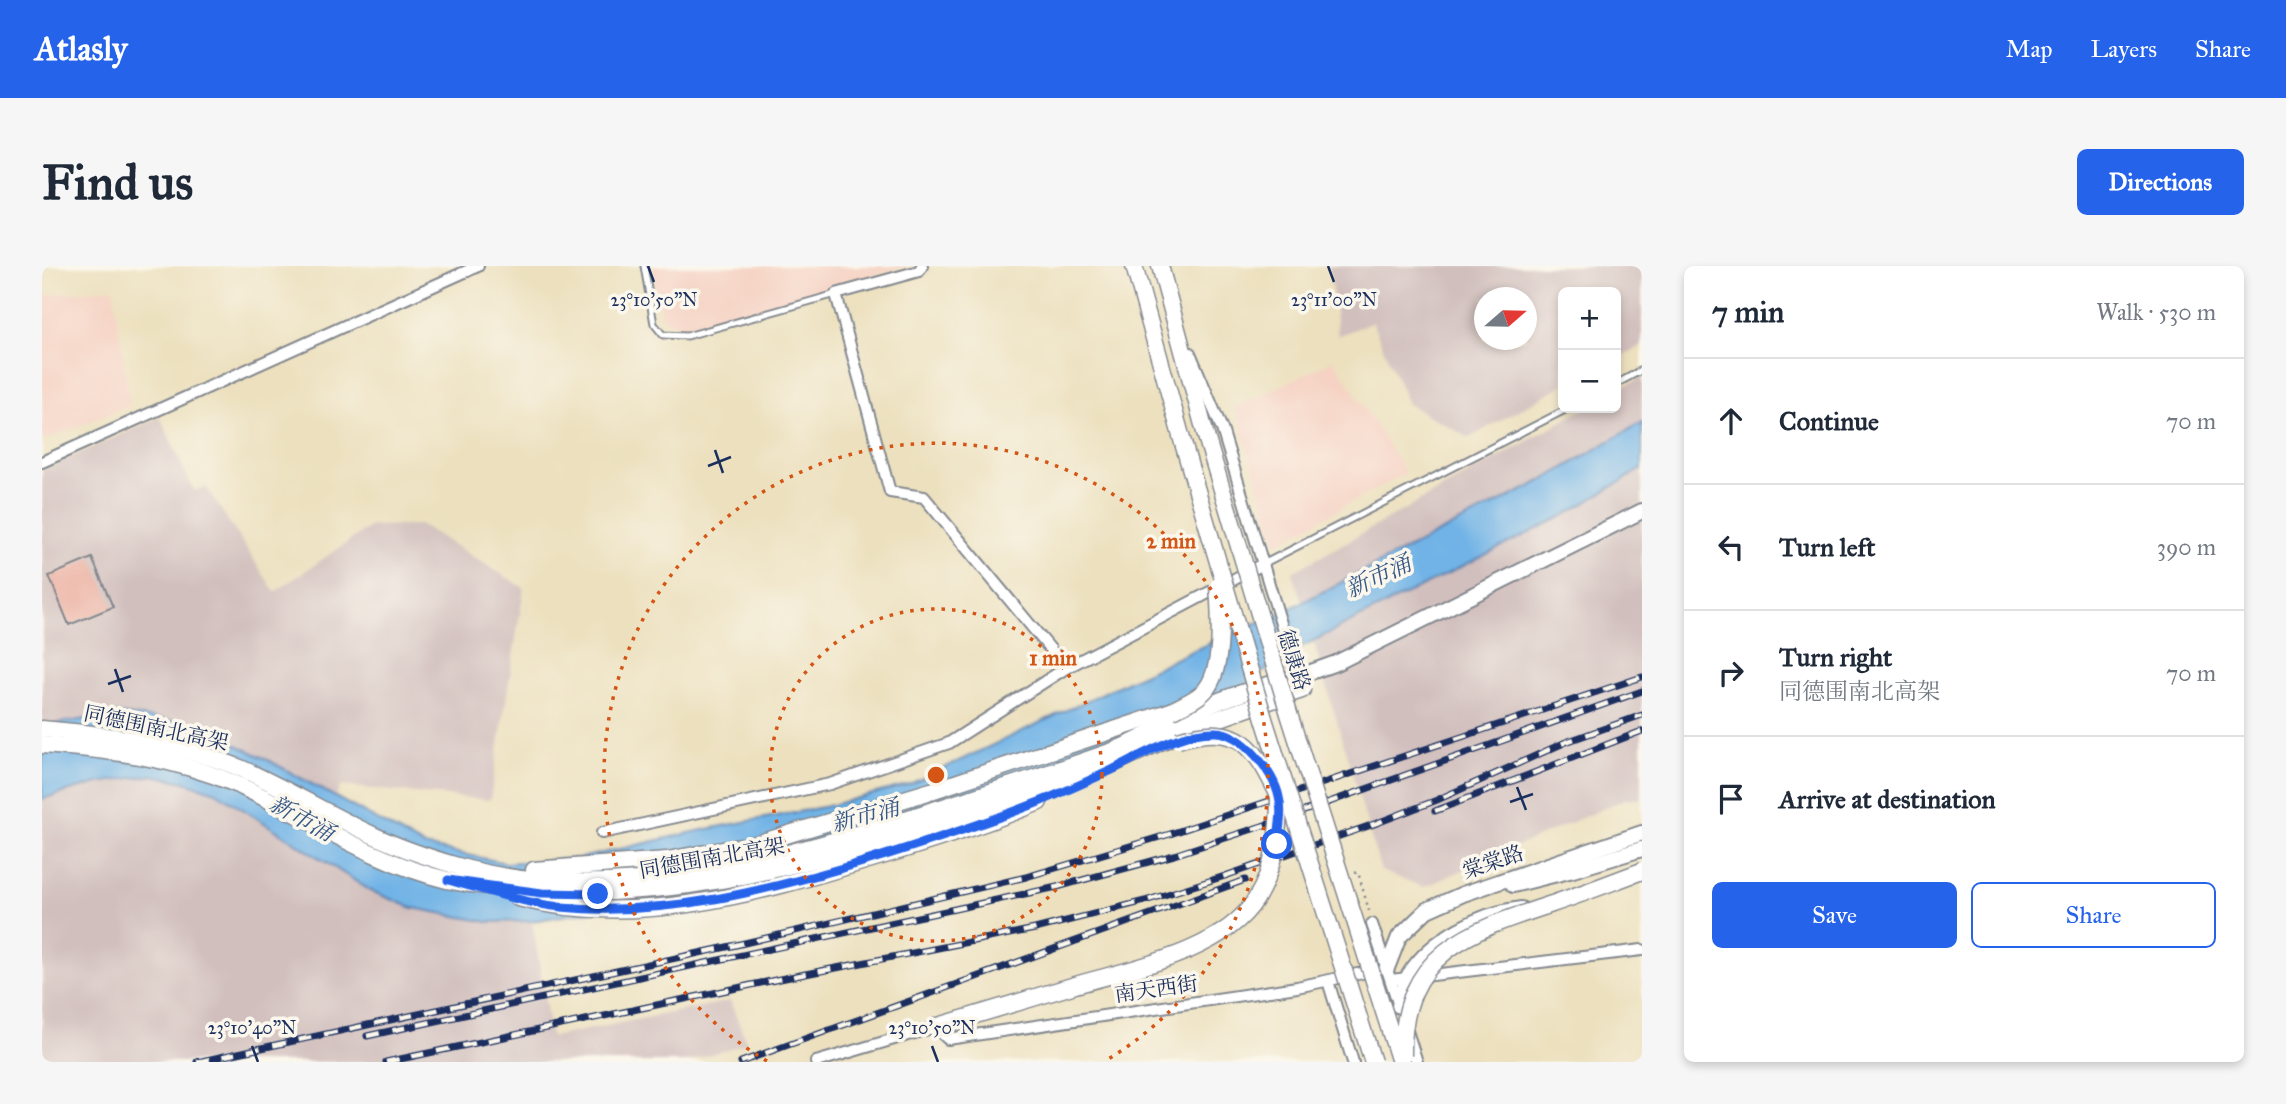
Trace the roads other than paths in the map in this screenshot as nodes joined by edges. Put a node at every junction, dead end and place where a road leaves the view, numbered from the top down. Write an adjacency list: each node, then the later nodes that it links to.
1 (478, 266): 11 (street)
2 (644, 266): 6 (lane)
3 (922, 266): 6 (street)
4 (1134, 266): 13 (main road, bridge)
5 (1160, 266): 7 (main road, 德康路)
6 (836, 294): 15 (street)
7 (1174, 319): 14 (street); 41 (main road, 德康路, bridge)
8 (1642, 370): 9 (lane)
9 (1621, 381)
10 (1559, 413): 14 (lane)
11 (42, 462)
12 (1642, 511): 16 (street)
13 (1217, 563): 24 (main road, bridge); 26 (main road, bridge)
14 (1263, 564): 15 (street); 16 (street)
15 (1066, 668): 21 (street)
16 (1297, 677): 19 (main road, 同德围南北高架)
17 (42, 729): 26 (main road, 同德围南北高架)
18 (42, 745): 28 (main road, 同德围南北高架)
19 (1045, 782): 26 (main road, 同德围南北高架); 28 (main road, 同德围南北高架)
20 (1279, 797): 24 (main road, bridge); 28 (main road, bridge); 37 (main road, bridge)
21 (602, 833)
22 (1642, 833): 29 (street, 棠棠路)
23 (1642, 849): 29 (street)
24 (1306, 853): 40 (main road, bridge)
25 (1642, 871): 41 (main road, bridge)
26 (491, 873)
27 (1642, 879): 32 (street)
28 (448, 880)
29 (1463, 894): 33 (street, 棠棠路)
30 (1372, 924): 33 (street)
31 (1642, 950): 34 (street, 南天西街)
32 (1422, 960): 33 (street); 34 (street)
33 (1389, 974): 34 (street, 南天西街); 35 (street, 南天西街); 36 (street)
34 (1407, 978): 36 (street)
35 (1328, 981): 37 (street, 南天西街); 39 (street)
36 (1399, 1006): 42 (street)
37 (935, 1027): 38 (street)
38 (816, 1062)
39 (1353, 1062)
40 (1373, 1062)
41 (1402, 1062)
42 (1417, 1062)

